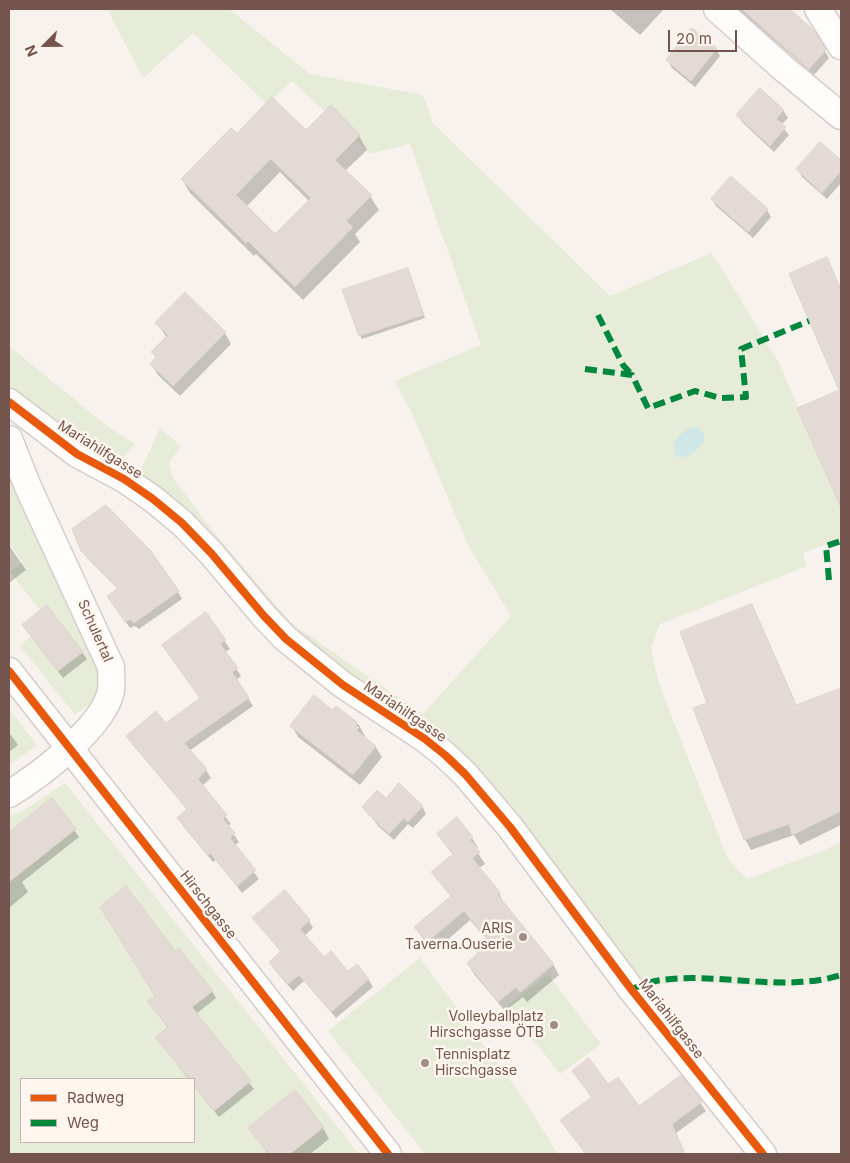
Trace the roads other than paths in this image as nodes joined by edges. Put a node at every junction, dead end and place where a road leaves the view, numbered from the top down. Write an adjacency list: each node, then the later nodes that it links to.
1 (718, 9): 4 (street)
2 (818, 9): 3 (street)
3 (841, 46)
4 (841, 116)
5 (9, 402): 11 (street, Mariahilfgasse)
6 (9, 439): 8 (street, Schulertal)
7 (9, 672): 8 (street, Hirschgasse)
8 (70, 748): 9 (street, Schulertal); 10 (street, Hirschgasse)
9 (9, 794)
10 (388, 1154)
11 (763, 1154)

